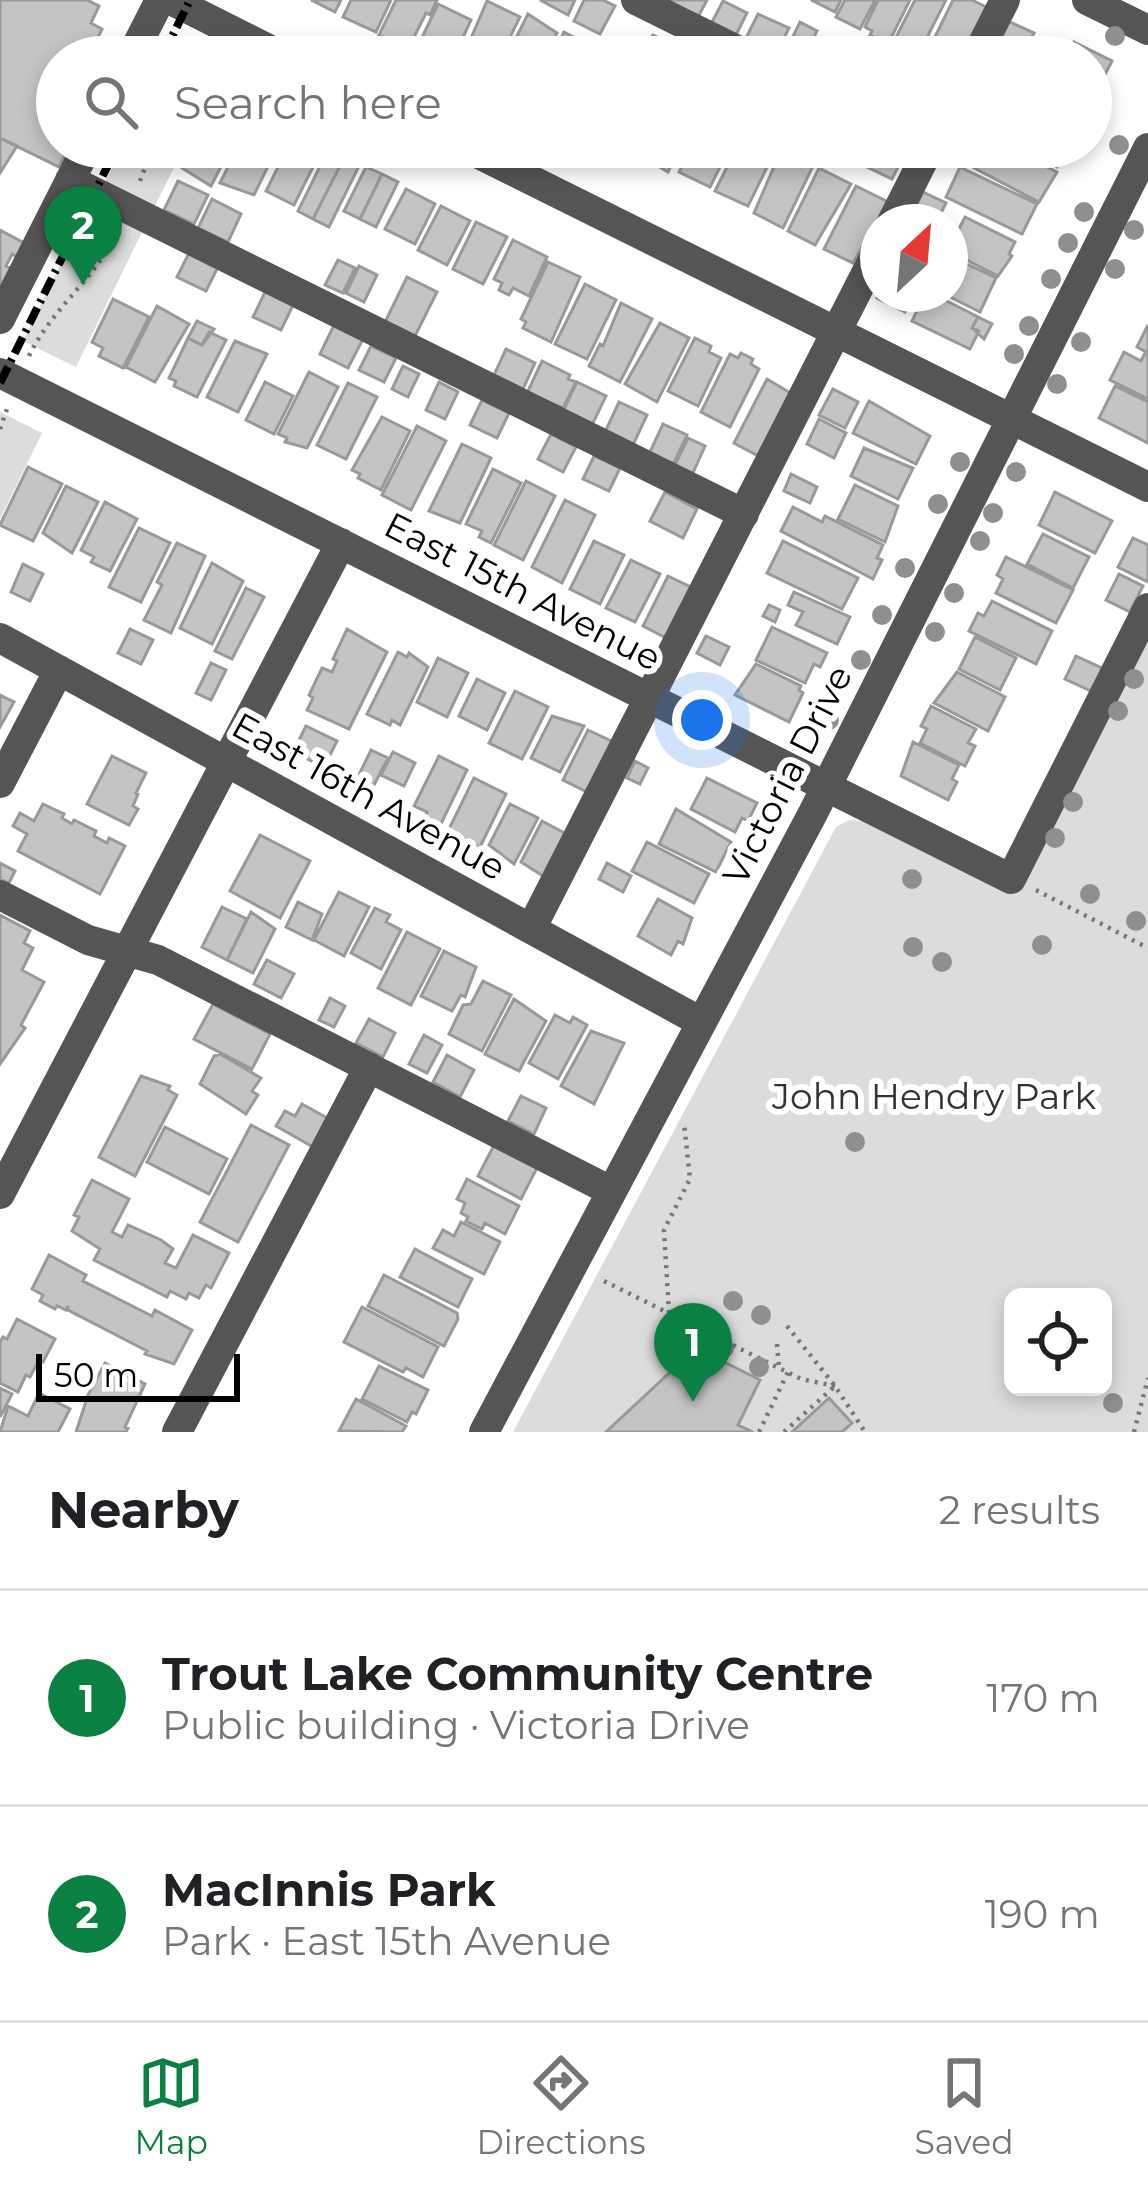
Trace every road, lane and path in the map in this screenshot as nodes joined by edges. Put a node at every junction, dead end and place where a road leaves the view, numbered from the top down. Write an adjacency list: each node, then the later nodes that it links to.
1 (160, 0): 7 (street)
2 (171, 0): 8 (street)
3 (636, 0): 9 (street)
4 (1005, 0): 10 (street)
5 (1087, 0): 6 (street)
6 (1148, 30)
7 (142, 36)
8 (242, 36)
9 (709, 36)
10 (987, 36)
11 (1148, 148): 23 (street, Victoria Drive)
12 (76, 168): 16 (street)
13 (145, 168): 18 (path)
14 (507, 168): 21 (street)
15 (919, 168): 17 (street)
16 (70, 181): 18 (street); 20 (street)
17 (901, 204)
18 (129, 210): 22 (path); 26 (street)
19 (860, 286): 21 (street)
20 (0, 319)
21 (837, 332): 23 (street); 26 (street)
22 (9, 377): 24 (path); 27 (street, East 15th Avenue)
23 (1011, 420): 25 (street); 34 (street, Victoria Drive)
24 (0, 429)
25 (1148, 487)
26 (744, 514): 31 (street)
27 (340, 543): 31 (street, East 15th Avenue); 32 (street)
28 (1148, 608): 35 (street)
29 (0, 638): 30 (street, East 16th Avenue)
30 (59, 670): 32 (street, East 16th Avenue); 33 (street)
31 (650, 698): 34 (street, East 15th Avenue); 37 (street)
32 (225, 761): 37 (street, East 16th Avenue); 38 (street)
33 (0, 783)
34 (825, 788): 35 (street, East 15th Avenue); 40 (street, Victoria Drive)
35 (1011, 880): 39 (path)
36 (0, 895): 38 (street)
37 (531, 929): 40 (street, East 16th Avenue)
38 (127, 951): 41 (street); 44 (street)
39 (1148, 951)
40 (701, 1022): 43 (street, Victoria Drive)
41 (369, 1067): 43 (street); 55 (street)
42 (684, 1123): 46 (path)
43 (609, 1190): 56 (street, Victoria Drive)
44 (0, 1194)
45 (604, 1281): 46 (path)
46 (669, 1313): 49 (path)
47 (787, 1326): 52 (path)
48 (778, 1344): 49 (path)
49 (778, 1368): 50 (path)
50 (788, 1372): 52 (path); 54 (path)
51 (1148, 1378): 60 (path)
52 (835, 1386): 53 (path); 57 (path)
53 (859, 1422): 58 (path); 59 (path)
54 (761, 1431)
55 (177, 1432)
56 (484, 1432)
57 (784, 1432)
58 (848, 1432)
59 (865, 1432)
60 (1134, 1432)

